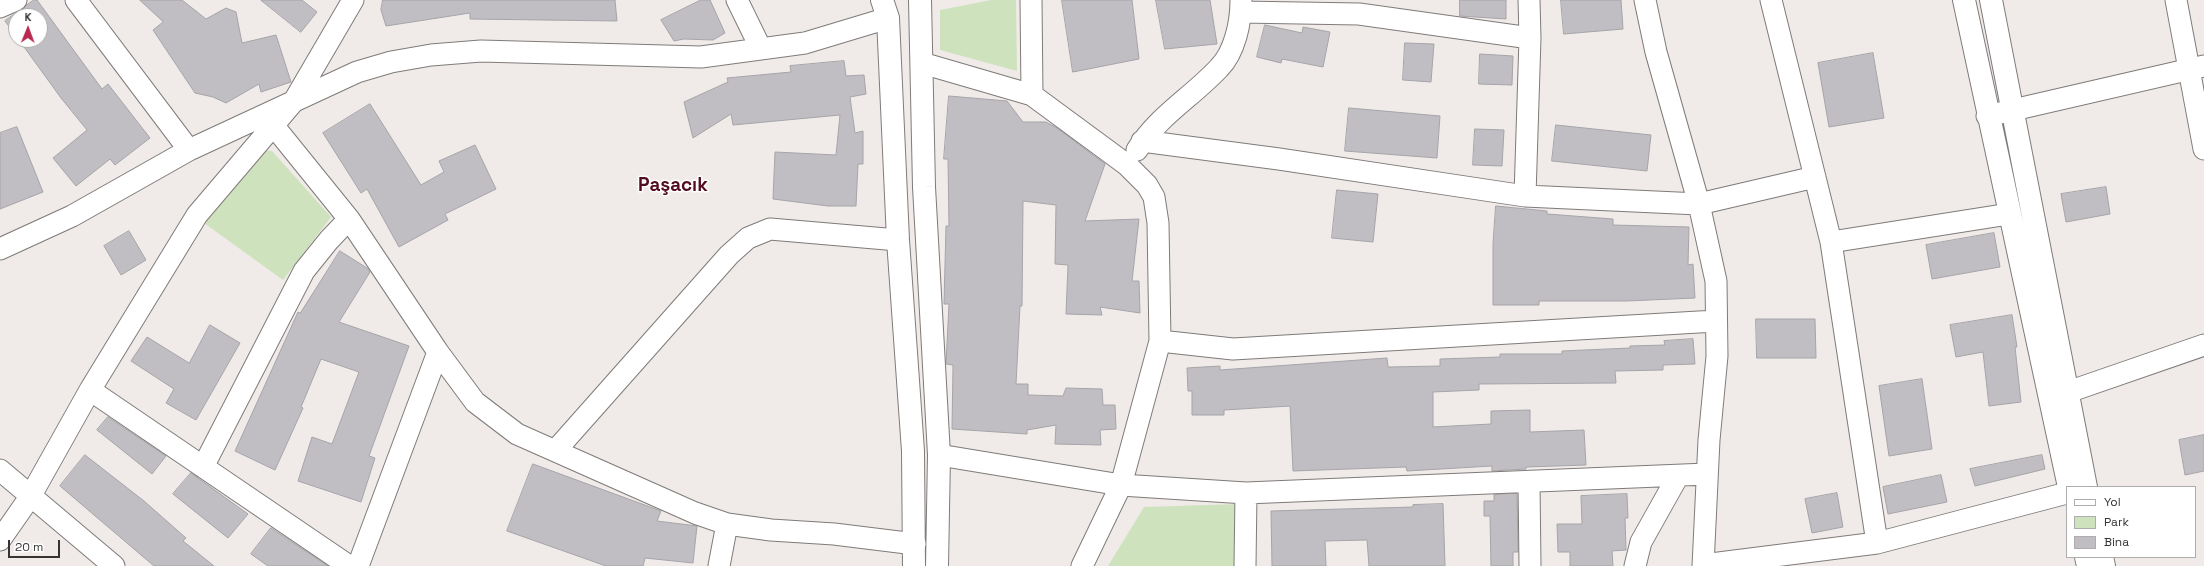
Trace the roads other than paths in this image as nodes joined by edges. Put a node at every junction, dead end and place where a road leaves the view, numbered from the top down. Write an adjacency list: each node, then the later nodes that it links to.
1 (16, 0): 14 (street)
2 (76, 0): 28 (street)
3 (353, 0): 22 (street)
4 (737, 0): 18 (street)
5 (920, 0): 19 (main road)
6 (1031, 0): 21 (street)
7 (1529, 0): 17 (street)
8 (1645, 0): 32 (street)
9 (1771, 0): 30 (street)
10 (1964, 0): 24 (main road)
11 (1991, 0): 23 (main road)
12 (2176, 0): 20 (street)
13 (1241, 6): 15 (street); 26 (street)
14 (0, 7)
15 (1360, 7): 17 (street)
16 (885, 9): 18 (street); 35 (main road)
17 (1530, 38): 31 (street)
18 (761, 49): 22 (street)
19 (922, 63): 21 (street); 45 (main road)
20 (2197, 68): 23 (street); 27 (street)
21 (1032, 95): 29 (street)
22 (294, 101): 25 (street); 28 (street)
23 (2013, 110): 24 (street); 43 (main road)
24 (1987, 116): 33 (main road)
25 (273, 125): 34 (street); 42 (street)
26 (1142, 141): 29 (street); 31 (street)
27 (2204, 149)
28 (189, 150): 37 (street)
29 (1126, 165): 39 (street)
30 (1815, 177): 32 (street); 36 (street)
31 (1525, 196): 32 (street)
32 (1699, 204): 38 (street)
33 (2009, 214): 36 (street); 52 (main road)
34 (349, 219): 41 (street); 46 (street)
35 (898, 240): 44 (street); 60 (main road)
36 (1831, 242): 59 (street)
37 (0, 249)
38 (1716, 321): 39 (street); 48 (street)
39 (1160, 341): 51 (street)
40 (2204, 345): 43 (street)
41 (438, 352): 44 (street); 64 (street)
42 (90, 390): 46 (street); 56 (street)
43 (2068, 392): 53 (main road)
44 (556, 450): 57 (street)
45 (939, 455): 51 (street); 67 (main road)
46 (203, 467): 63 (street)
47 (0, 470): 56 (street)
48 (1707, 474): 49 (street); 61 (street)
49 (1678, 476): 50 (street); 71 (street)
50 (1528, 483): 54 (street); 70 (street)
51 (1121, 485): 54 (street); 68 (street)
52 (2070, 486)
53 (2086, 486)
54 (1246, 493): 69 (street)
55 (2066, 493): 59 (street)
56 (30, 497): 58 (street); 62 (street)
57 (727, 524): 60 (street); 65 (street)
58 (0, 540)
59 (1877, 543): 61 (street)
60 (915, 544): 66 (main road)
61 (1703, 565)
62 (114, 566)
63 (349, 566)
64 (358, 566)
65 (719, 566)
66 (914, 566)
67 (937, 566)
68 (1082, 566)
69 (1245, 566)
70 (1530, 566)
71 (1635, 566)

